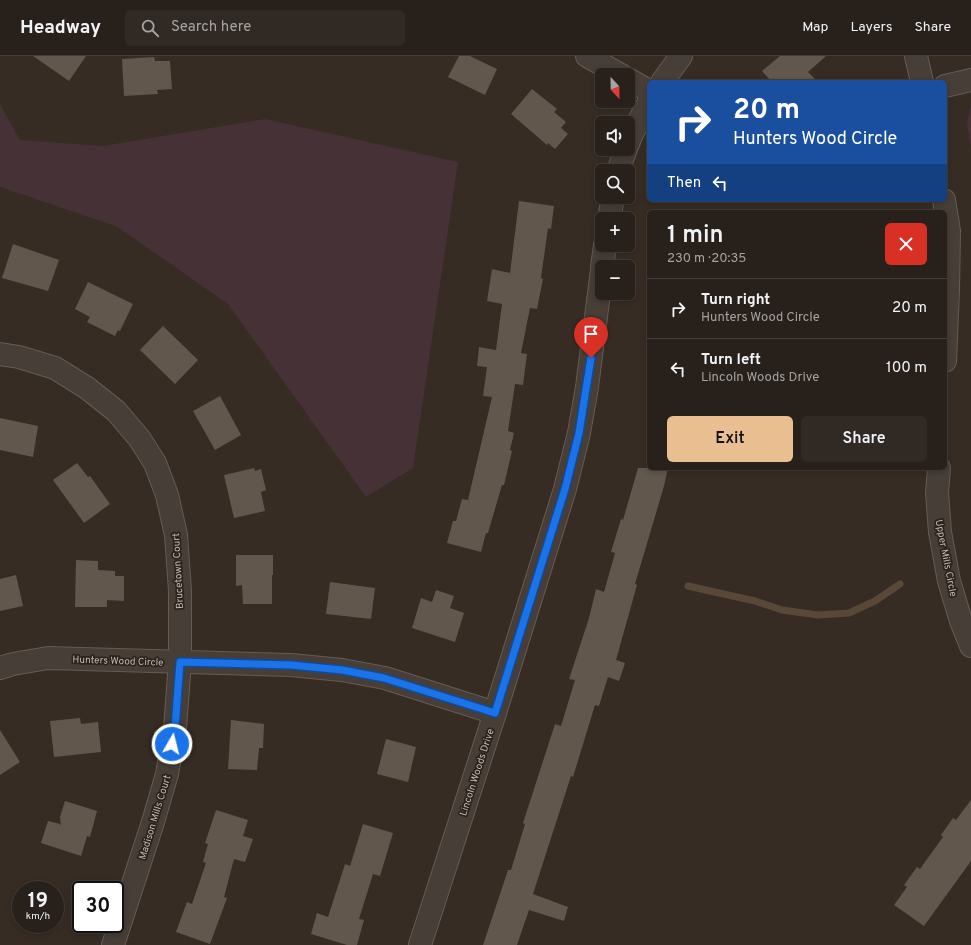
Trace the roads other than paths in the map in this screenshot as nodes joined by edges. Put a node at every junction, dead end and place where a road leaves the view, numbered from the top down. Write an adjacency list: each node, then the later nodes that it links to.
1 (587, 56): 4 (street)
2 (681, 56): 5 (street)
3 (916, 56): 6 (street)
4 (608, 68)
5 (663, 80)
6 (922, 80)
7 (971, 80): 9 (street)
8 (635, 83): 10 (street)
9 (947, 86)
10 (647, 90)
11 (647, 106): 12 (street)
12 (635, 128)
13 (947, 219): 15 (street)
14 (598, 300): 22 (street, Lincoln Woods Drive)
15 (947, 314)
16 (0, 354): 20 (street, Brucetown Court)
17 (939, 470): 18 (street, Upper Mills Circle)
18 (966, 618): 19 (street, Upper Mills Circle)
19 (971, 646)
20 (180, 662): 21 (street, Hunters Wood Circle); 22 (street, Hunters Wood Circle); 23 (street, Madison Mills Court)
21 (0, 668)
22 (495, 713): 24 (street, Lincoln Woods Drive)
23 (113, 945)
24 (420, 945)

